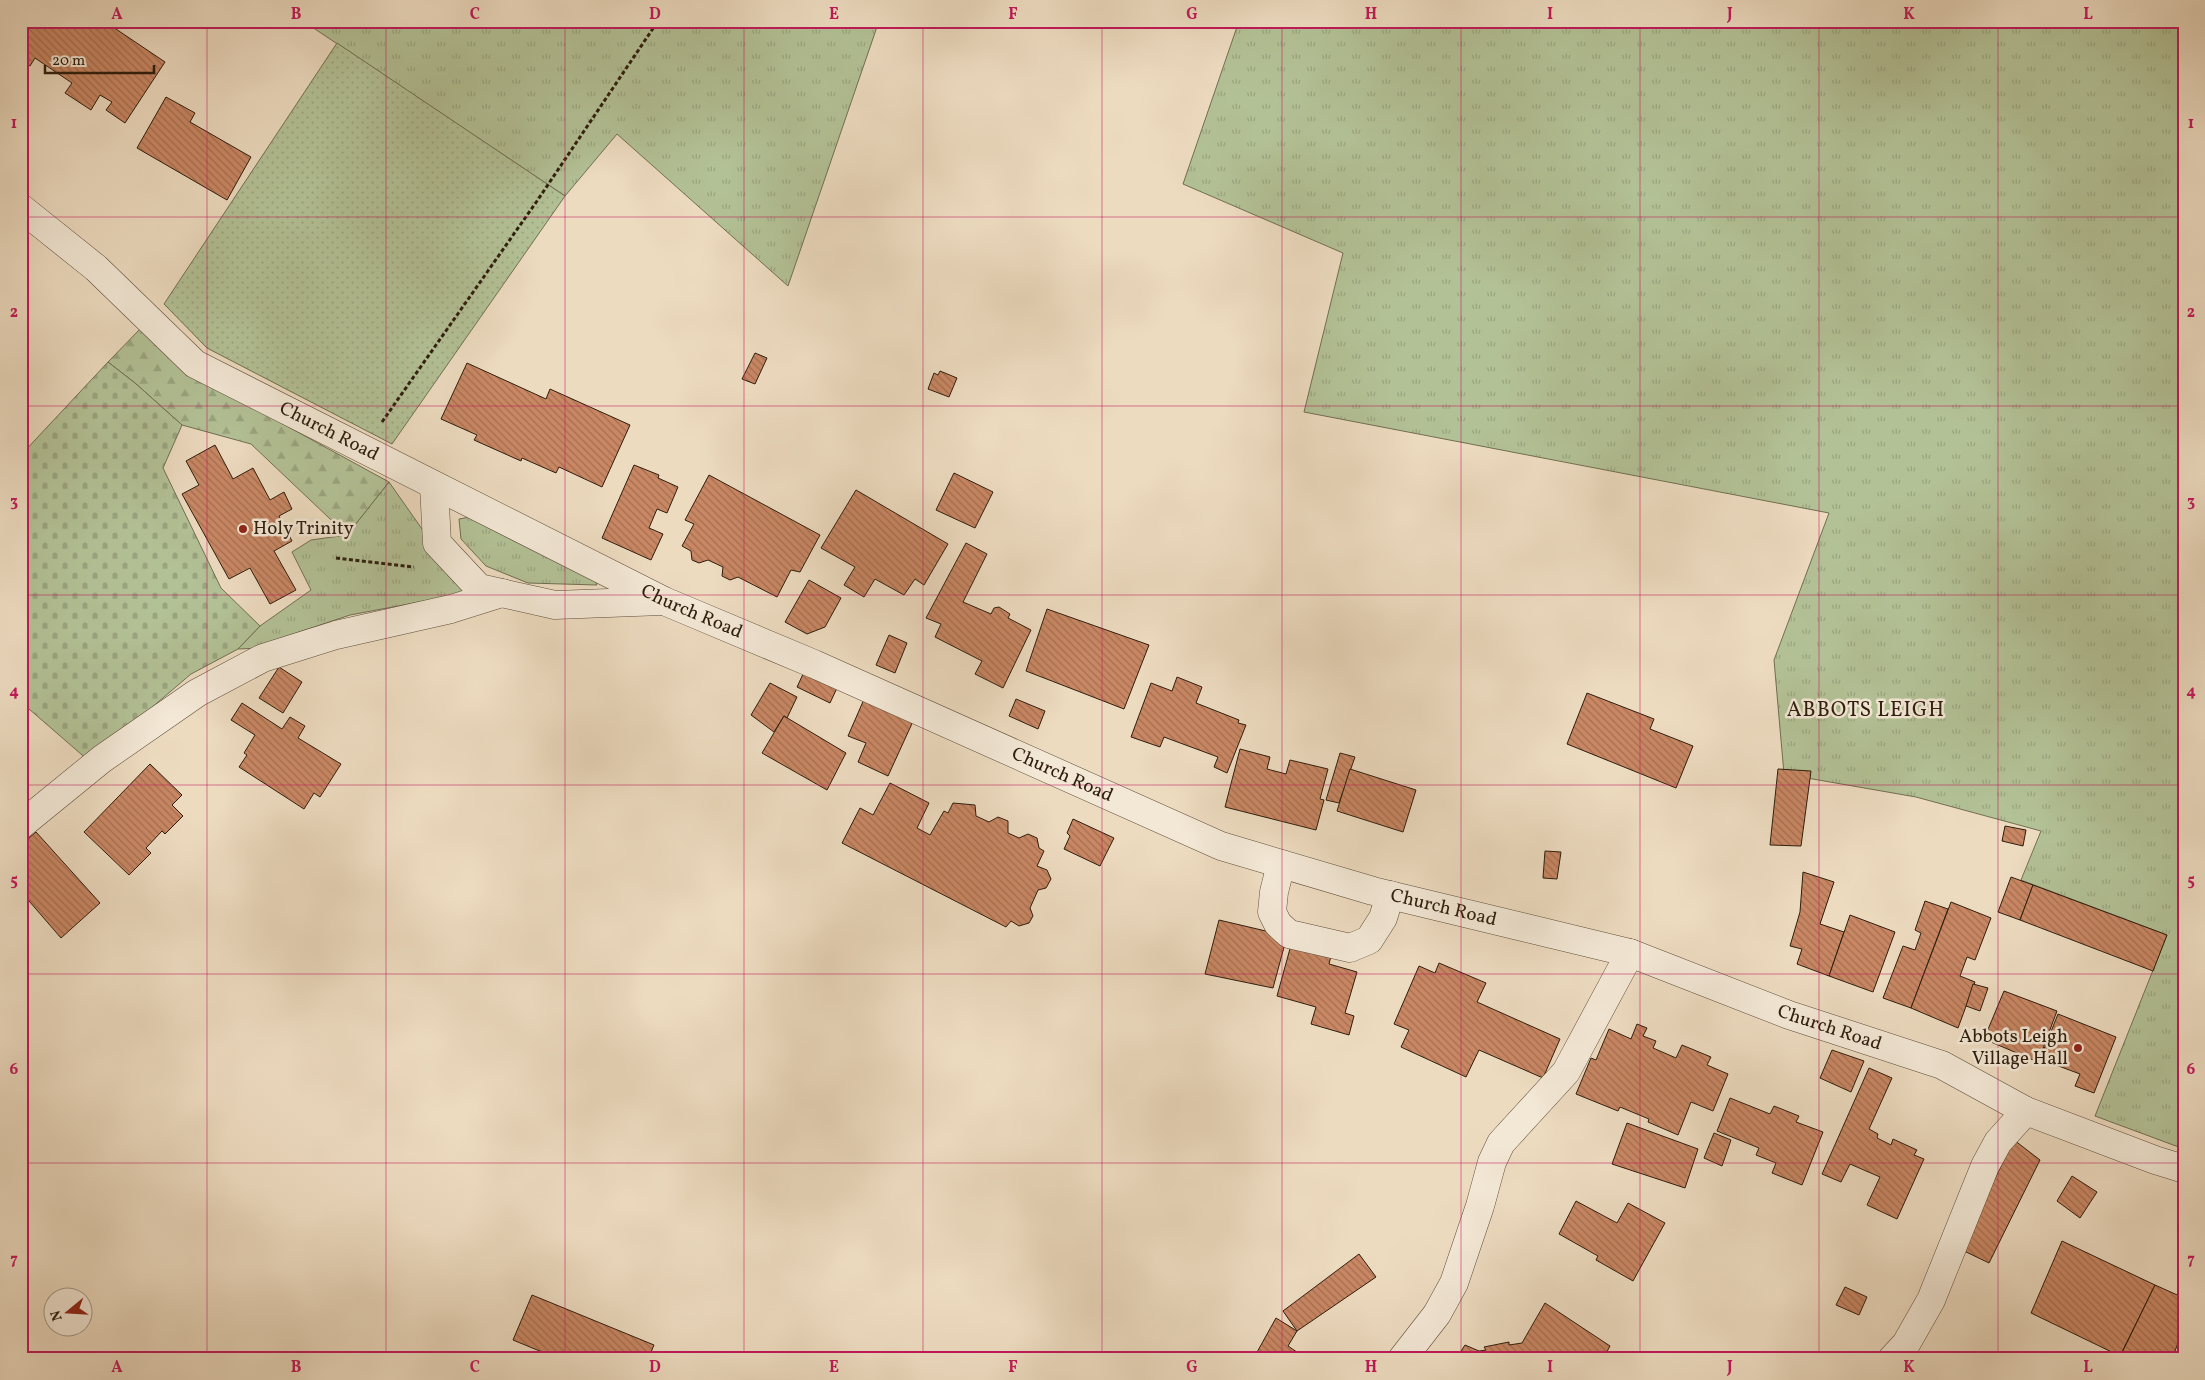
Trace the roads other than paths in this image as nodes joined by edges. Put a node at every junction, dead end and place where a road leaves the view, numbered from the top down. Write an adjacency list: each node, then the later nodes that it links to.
1 (21, 208): 2 (street, Church Road)
2 (434, 486): 3 (street); 4 (street, Church Road)
3 (502, 593): 4 (street); 5 (street)
4 (664, 601): 6 (street, Church Road)
5 (21, 825)
6 (1281, 864): 7 (street, Church Road); 7 (street)
7 (1390, 895): 8 (street, Church Road)
8 (1630, 954): 9 (street, Church Road); 11 (street)
9 (2026, 1111): 10 (street, Church Road); 12 (street)
10 (2184, 1169)
11 (1402, 1359)
12 (1892, 1359)

